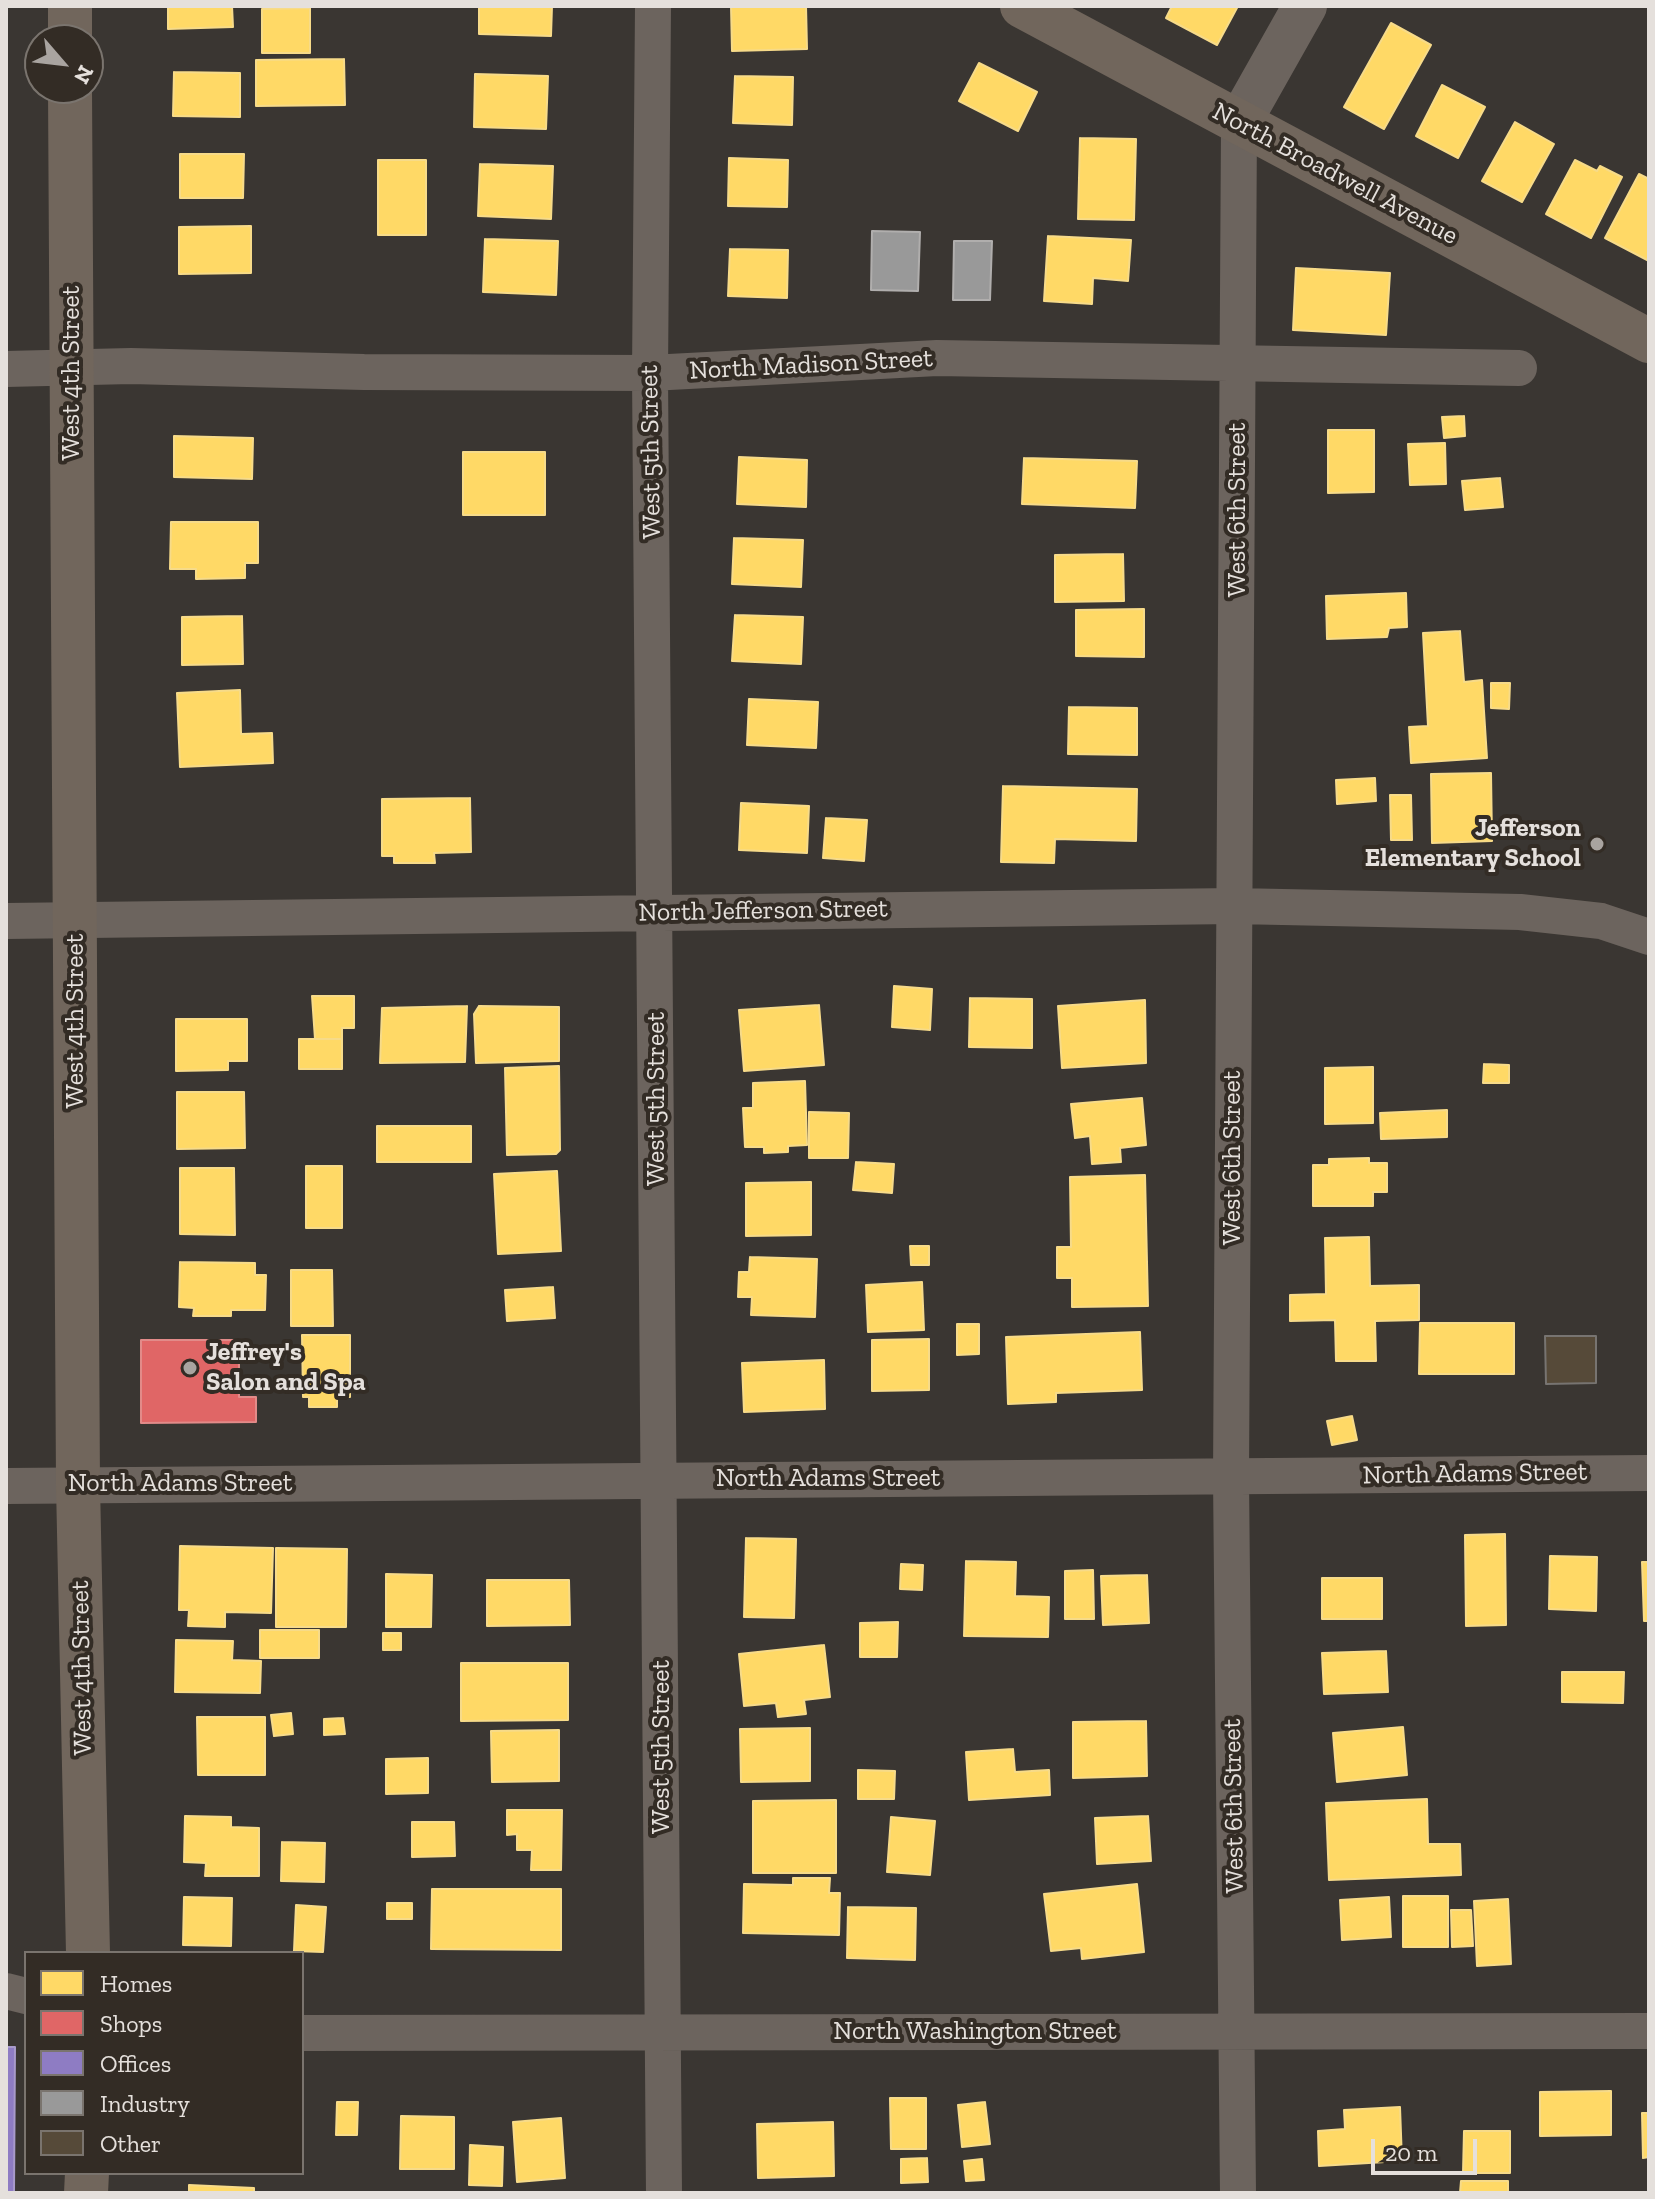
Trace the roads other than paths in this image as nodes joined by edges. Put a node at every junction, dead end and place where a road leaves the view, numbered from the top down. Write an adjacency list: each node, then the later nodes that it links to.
1 (653, 6): 11 (street, West 5th Street)
2 (1022, 6): 5 (main road, North Broadwell Avenue)
3 (1305, 6): 5 (street)
4 (70, 104): 8 (main road, West 4th Street)
5 (1239, 123): 6 (main road, North Broadwell Avenue); 7 (street, West 6th Street)
6 (1649, 341)
7 (1239, 363): 9 (street, North Madison Street); 11 (street, North Madison Street); 12 (street, West 6th Street)
8 (71, 367): 10 (street, North Madison Street); 11 (street, North Madison Street); 14 (main road, West 4th Street)
9 (1519, 368)
10 (6, 369)
11 (650, 373): 13 (street, West 5th Street)
12 (1235, 906): 13 (street, North Jefferson Street); 16 (street, North Jefferson Street); 18 (street, West 6th Street)
13 (656, 913): 14 (street, North Jefferson Street); 19 (street, West 5th Street)
14 (75, 920): 15 (street, North Jefferson Street); 20 (main road, West 4th Street)
15 (6, 921)
16 (1649, 937)
17 (1649, 1473): 18 (street, North Adams Street)
18 (1231, 1477): 19 (street, North Adams Street); 25 (street, West 6th Street)
19 (660, 1481): 20 (street, North Adams Street); 24 (street, West 5th Street)
20 (78, 1485): 21 (street, North Adams Street); 22 (main road, West 4th Street)
21 (6, 1486)
22 (88, 1951)
23 (1649, 2031): 25 (street, North Washington Street)
24 (663, 2032): 25 (street, North Washington Street); 26 (street, North Washington Street); 27 (street, West 5th Street)
25 (1236, 2032): 28 (street, West 6th Street)
26 (304, 2033)
27 (664, 2193)
28 (1238, 2193)

